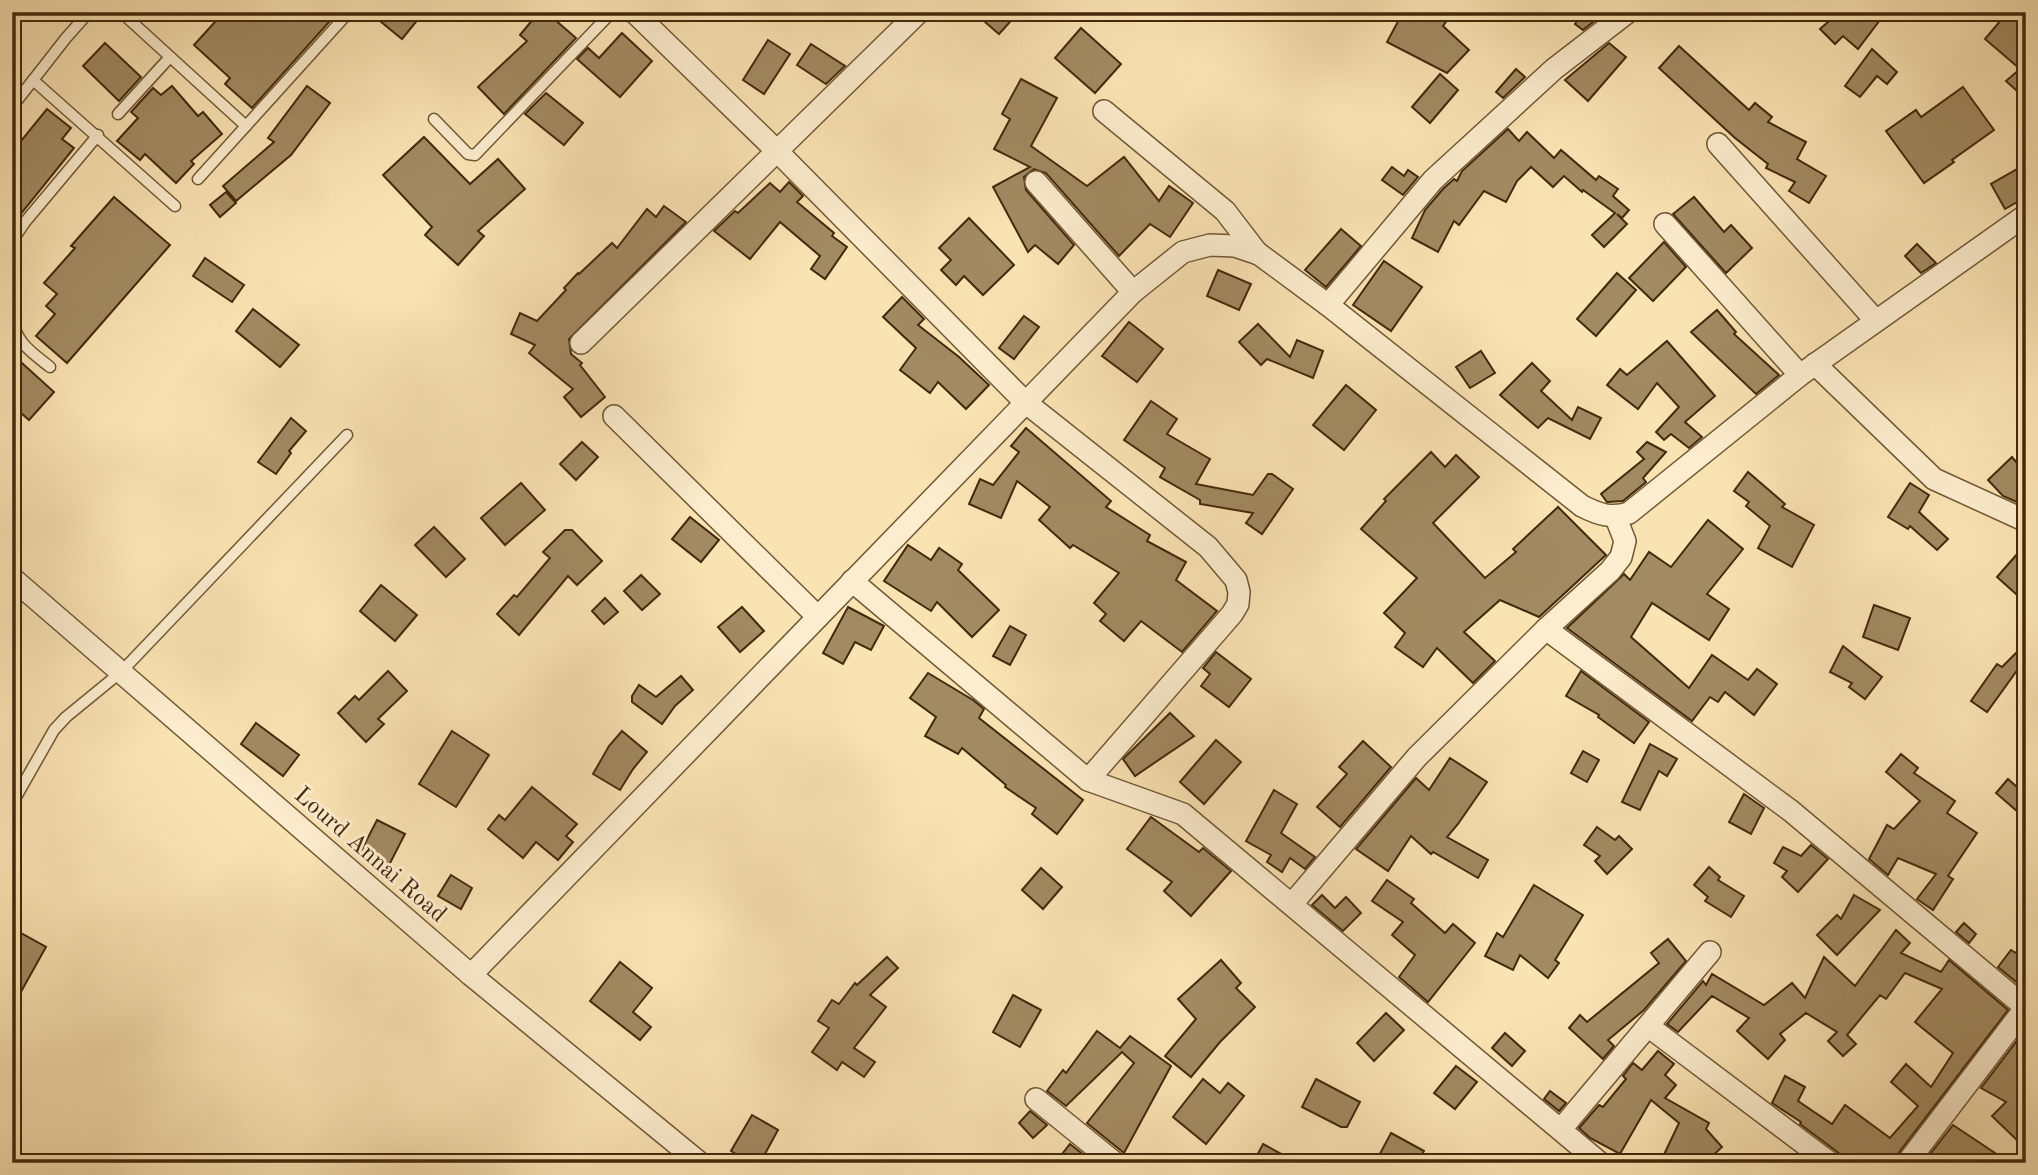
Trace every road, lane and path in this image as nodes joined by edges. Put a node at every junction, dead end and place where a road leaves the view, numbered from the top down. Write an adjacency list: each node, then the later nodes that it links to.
1 (89, 12): 9 (lane)
2 (121, 12): 8 (lane)
3 (349, 12): 14 (lane)
4 (612, 12): 13 (lane)
5 (634, 12): 17 (street)
6 (919, 12): 17 (street)
7 (1628, 12): 26 (street)
8 (170, 57): 12 (lane); 14 (lane)
9 (33, 80): 10 (lane); 15 (lane)
10 (12, 107)
11 (1104, 111): 24 (street)
12 (118, 114)
13 (434, 119)
14 (246, 126): 18 (lane)
15 (98, 135): 20 (lane); 23 (lane)
16 (1718, 144): 28 (street)
17 (778, 152): 29 (street); 32 (street)
18 (198, 180)
19 (1036, 182): 25 (street)
20 (175, 206)
21 (2026, 215): 28 (street)
22 (1665, 224): 31 (street)
23 (12, 247)
24 (1259, 254): 25 (street); 26 (street)
25 (1133, 292): 32 (street)
26 (1328, 305): 35 (street)
27 (12, 317): 30 (lane)
28 (1876, 321): 31 (street)
29 (581, 344)
30 (50, 367)
31 (1807, 370): 35 (street); 36 (street)
32 (1025, 402): 38 (street); 42 (street)
33 (614, 416): 39 (street)
34 (347, 435): 41 (lane)
35 (1616, 517): 40 (street)
36 (2026, 521)
37 (12, 578): 41 (street, Lourd Annai Road)
38 (852, 581): 39 (street); 42 (street)
39 (818, 617): 46 (street)
40 (1546, 629): 44 (street); 47 (street)
41 (121, 672): 43 (lane); 46 (street, Lourd Annai Road)
42 (1088, 780): 44 (street)
43 (12, 804)
44 (1292, 904): 50 (street)
45 (1710, 952): 48 (street)
46 (471, 975): 51 (street, Lourd Annai Road)
47 (2026, 1007): 55 (street)
48 (1648, 1026): 50 (street); 54 (street)
49 (1036, 1099): 52 (street)
50 (1562, 1128): 53 (street)
51 (700, 1163)
52 (1115, 1163)
53 (1600, 1163)
54 (1830, 1163)
55 (1907, 1163)

